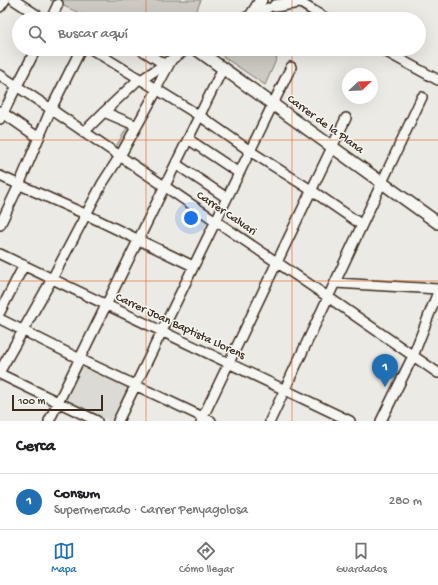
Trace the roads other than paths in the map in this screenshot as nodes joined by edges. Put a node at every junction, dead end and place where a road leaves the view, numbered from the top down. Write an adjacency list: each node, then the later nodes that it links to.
1 (6, 0): 6 (street)
2 (14, 0): 7 (street)
3 (301, 1): 4 (main road); 10 (street)
4 (269, 3): 9 (main road)
5 (58, 4): 8 (street)
6 (0, 7)
7 (32, 12)
8 (54, 12)
9 (256, 12)
10 (317, 12)
11 (32, 56): 24 (street)
12 (77, 56): 28 (street)
13 (102, 56): 22 (street)
14 (155, 56): 18 (street)
15 (177, 56): 18 (street)
16 (206, 56): 20 (main road, Carrer de la Plana)
17 (394, 56): 23 (street)
18 (168, 62): 22 (street); 25 (street)
19 (291, 66): 27 (street)
20 (223, 68): 27 (main road, Carrer de la Plana); 31 (street)
21 (0, 75): 24 (street, Carrer Calvari)
22 (140, 80): 25 (street); 29 (street)
23 (438, 80)
24 (17, 87): 28 (street, Carrer Calvari); 30 (street)
25 (157, 90): 31 (street); 33 (street)
26 (422, 97): 43 (street)
27 (273, 104): 37 (main road, Carrer de la Plana); 38 (street)
28 (51, 108): 34 (street, Carrer Calvari); 35 (street)
29 (104, 112): 33 (street); 34 (street)
30 (1, 114): 35 (street)
31 (200, 116): 36 (street); 38 (street)
32 (346, 118): 37 (street)
33 (137, 126): 39 (street)
34 (84, 132): 39 (street, Carrer Calvari)
35 (39, 138): 44 (street)
36 (188, 140): 40 (street); 41 (street)
37 (332, 147): 43 (main road, Carrer de la Plana); 46 (street)
38 (250, 150): 41 (street); 46 (street)
39 (120, 156): 45 (street, Carrer Calvari); 48 (street)
40 (176, 164): 45 (street); 47 (street)
41 (239, 173): 47 (street)
42 (0, 176): 44 (street)
43 (382, 183): 50 (main road, Carrer de la Plana); 52 (street)
44 (18, 185): 48 (street); 51 (street)
45 (165, 187): 49 (street, Carrer Calvari); 53 (street)
46 (311, 190): 52 (street); 55 (street)
47 (227, 198): 49 (street)
48 (85, 214): 53 (street); 58 (street)
49 (216, 221): 55 (street, Carrer Calvari); 57 (street)
50 (438, 223)
51 (0, 225)
52 (362, 225): 59 (street)
53 (138, 241): 57 (street); 63 (street)
54 (0, 254): 56 (street, Carrer Joan Baptista Llorens)
55 (277, 263): 62 (street, Carrer Calvari); 70 (street)
56 (24, 265): 58 (street, Carrer Joan Baptista Llorens); 64 (street)
57 (193, 266): 67 (street)
58 (52, 279): 63 (street, Carrer Joan Baptista Llorens); 66 (street)
59 (335, 284): 60 (street); 62 (street)
60 (438, 289)
61 (438, 292): 68 (street)
62 (328, 297): 68 (street, Carrer Calvari); 74 (street)
63 (107, 305): 67 (street, Carrer Joan Baptista Llorens); 69 (street)
64 (0, 312)
65 (0, 319): 66 (street)
66 (23, 330): 69 (street); 71 (street)
67 (162, 331): 70 (street, Carrer Joan Baptista Llorens); 73 (street)
68 (413, 356): 72 (street, Carrer Calvari); 82 (street)
69 (80, 359): 73 (street); 75 (street)
70 (229, 363): 74 (street, Carrer Joan Baptista Llorens); 76 (street)
71 (0, 373): 75 (street)
72 (438, 373)
73 (135, 385): 76 (street); 79 (street)
74 (284, 390): 80 (street); 81 (street, Carrer Joan Baptista Llorens)
75 (59, 402): 77 (street); 78 (street)
76 (205, 420)
77 (49, 421)
78 (97, 421)
79 (118, 421)
80 (270, 421)
81 (350, 421)
82 (381, 421)

